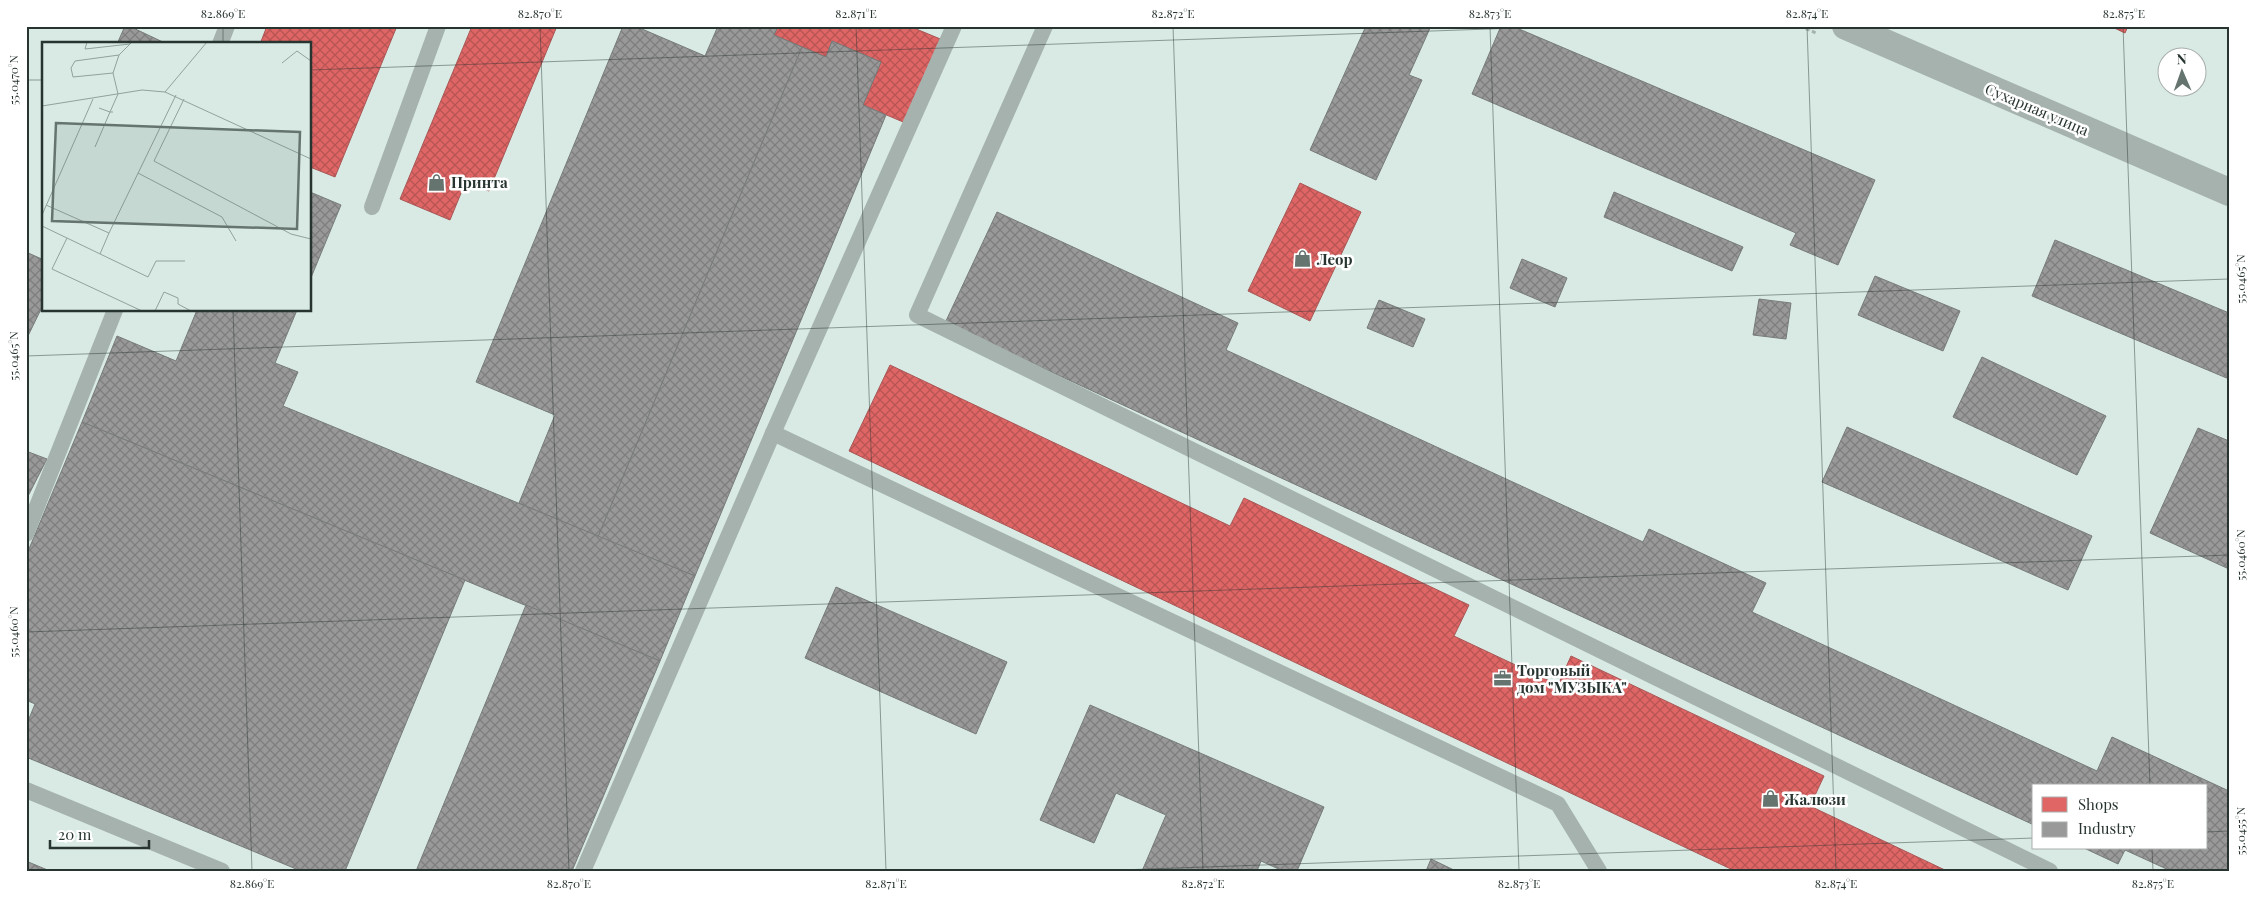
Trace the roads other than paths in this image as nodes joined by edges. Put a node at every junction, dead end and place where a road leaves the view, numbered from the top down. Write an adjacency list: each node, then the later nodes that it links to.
1 (227, 26): 6 (lane)
2 (438, 26): 8 (lane)
3 (954, 26): 10 (lane)
4 (1045, 26): 16 (lane)
5 (1846, 26): 7 (street, Сухарная улица)
6 (221, 42)
7 (2229, 192)
8 (372, 207)
9 (115, 311): 11 (lane)
10 (773, 433): 14 (lane); 15 (lane)
11 (26, 534)
12 (26, 790): 13 (lane)
13 (222, 871)
14 (582, 871)
15 (1599, 871)
16 (2050, 871)

